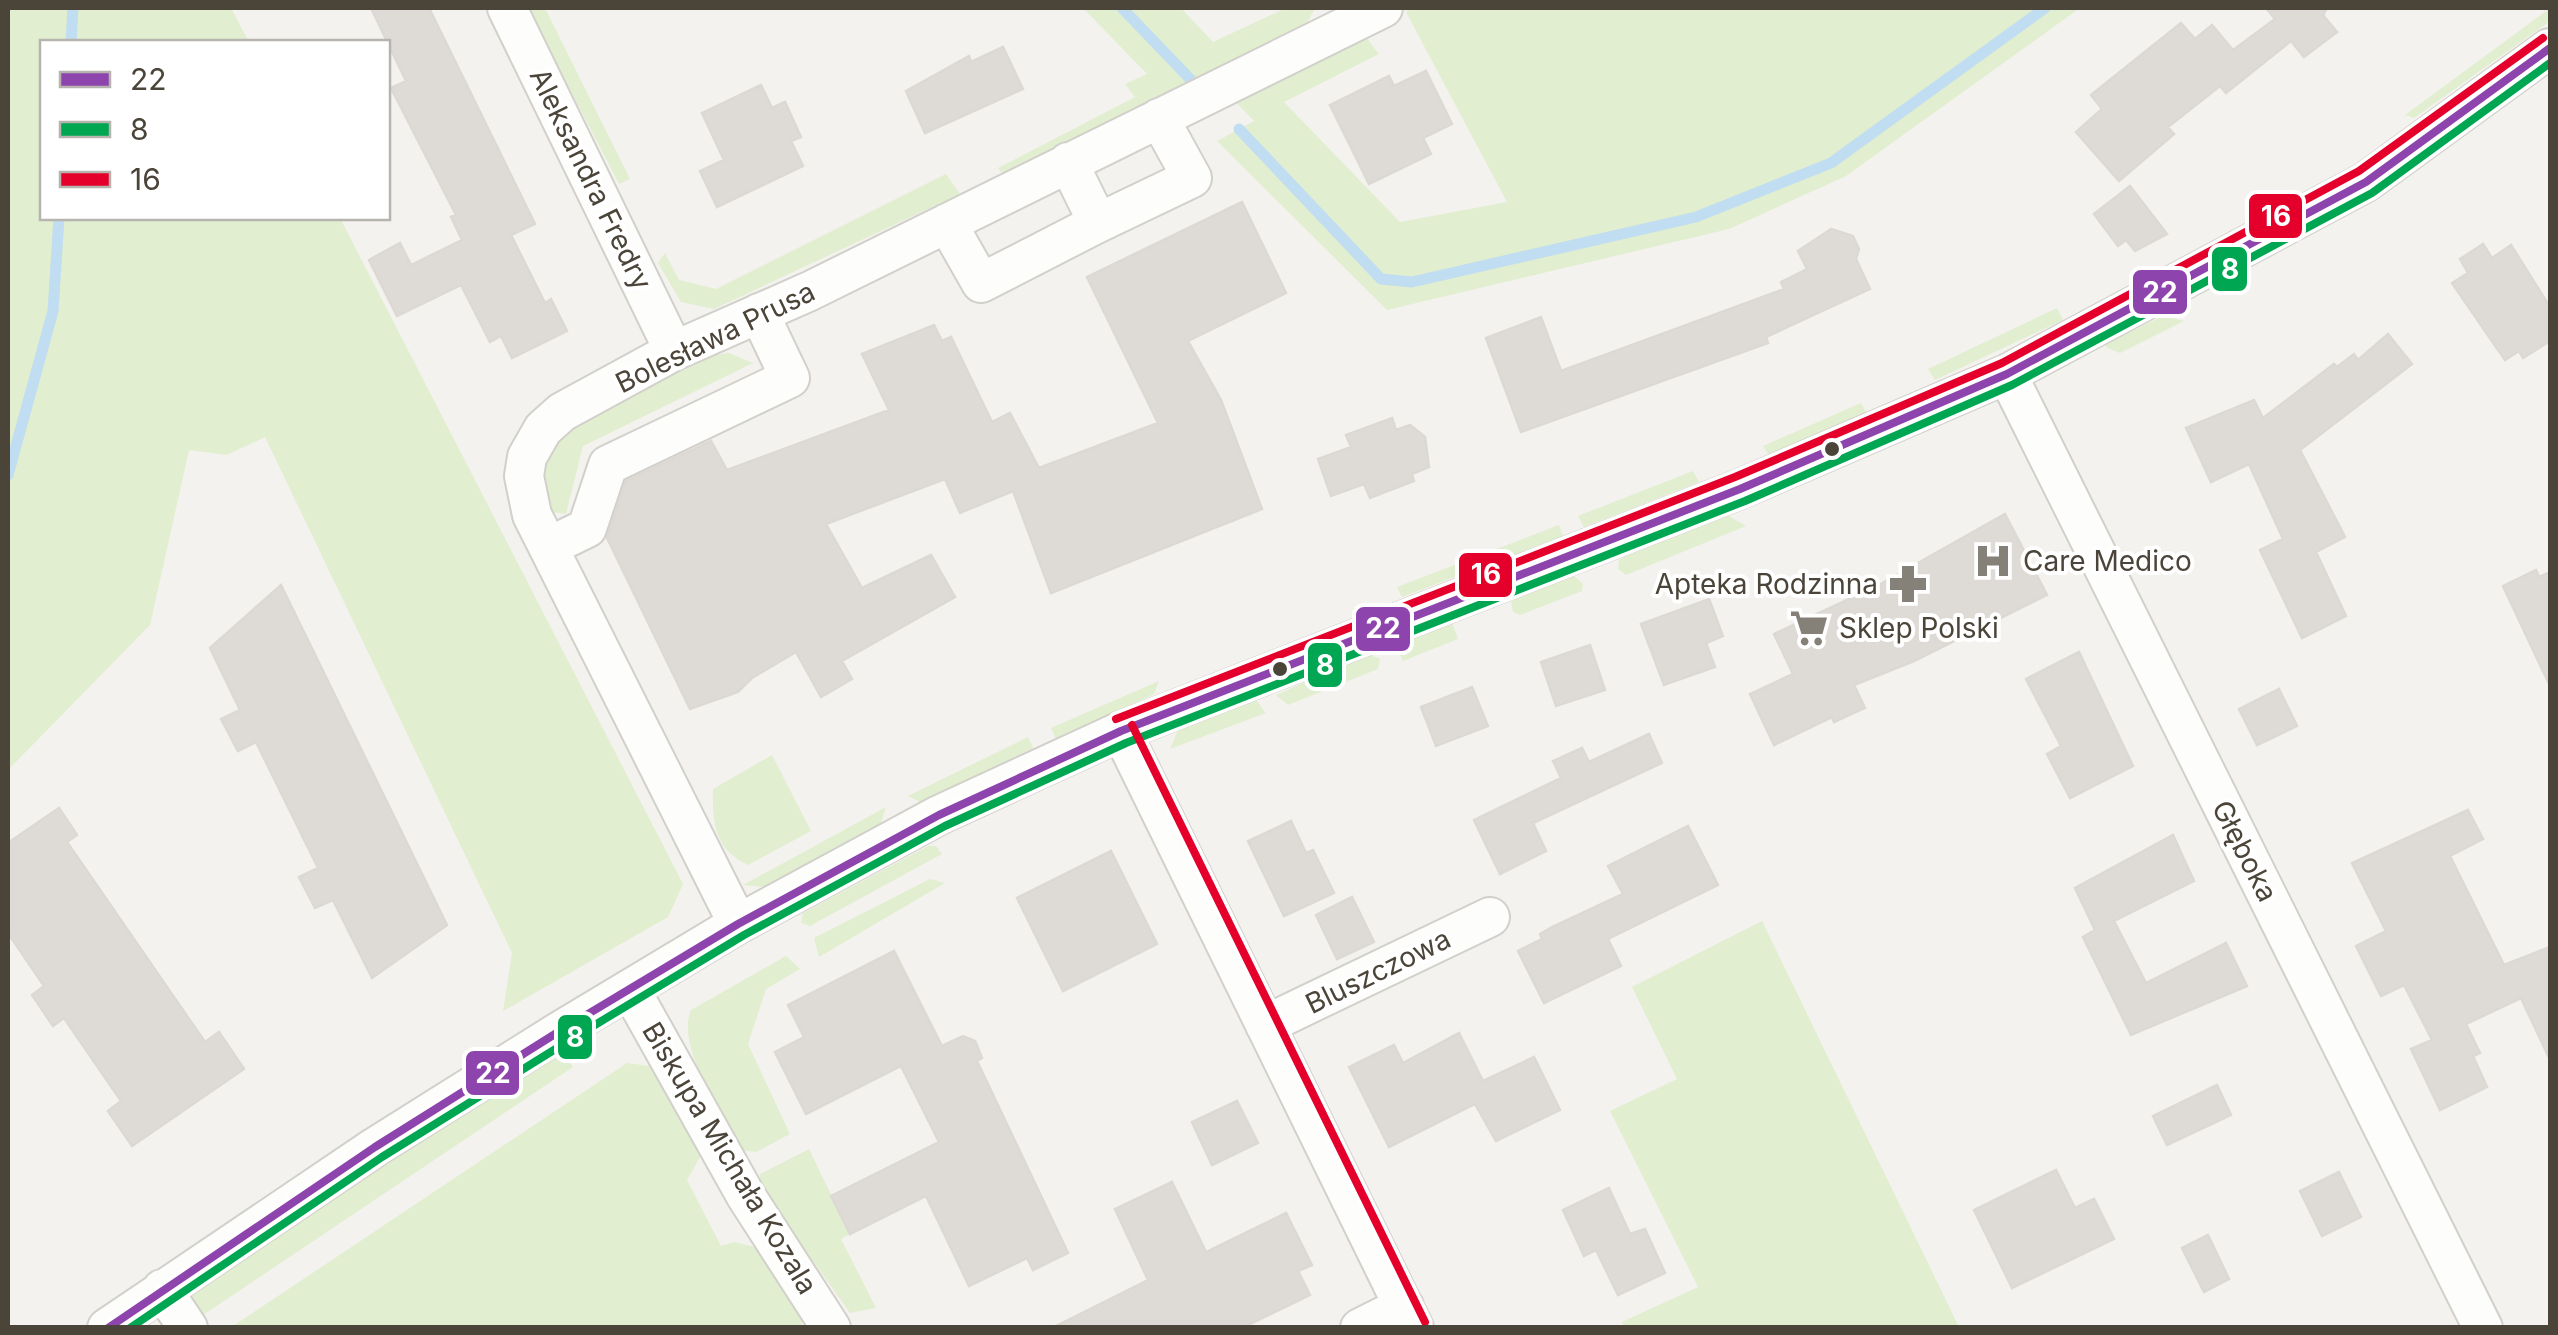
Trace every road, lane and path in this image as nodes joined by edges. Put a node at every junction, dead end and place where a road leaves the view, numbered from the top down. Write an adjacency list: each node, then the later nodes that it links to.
1 (507, 8): 9 (street, Aleksandra Fredry)
2 (1383, 8): 4 (street, Bolesława Prusa)
3 (2550, 48): 10 (street)
4 (1159, 118): 5 (street, Bolesława Prusa); 7 (street)
5 (1068, 162): 6 (street, Bolesława Prusa); 7 (street)
6 (947, 223): 7 (street); 8 (street, Bolesława Prusa)
7 (1098, 223)
8 (759, 313): 9 (street, Bolesława Prusa); 11 (street)
9 (674, 351): 11 (street, Bolesława Prusa)
10 (2007, 374): 12 (street); 23 (street, Głęboka)
11 (548, 547): 14 (street, Bolesława Prusa)
12 (1120, 731): 14 (street); 16 (street)
13 (1490, 916): 16 (street, Bluszczowa)
14 (738, 924): 15 (street)
15 (630, 988): 17 (street); 21 (street, Biskupa Michała Kozala)
16 (1265, 1025): 18 (street)
17 (162, 1289): 19 (street); 20 (street)
18 (1409, 1317): 22 (street)
19 (108, 1328)
20 (188, 1328)
21 (831, 1328)
22 (1360, 1328)
23 (2483, 1328)

